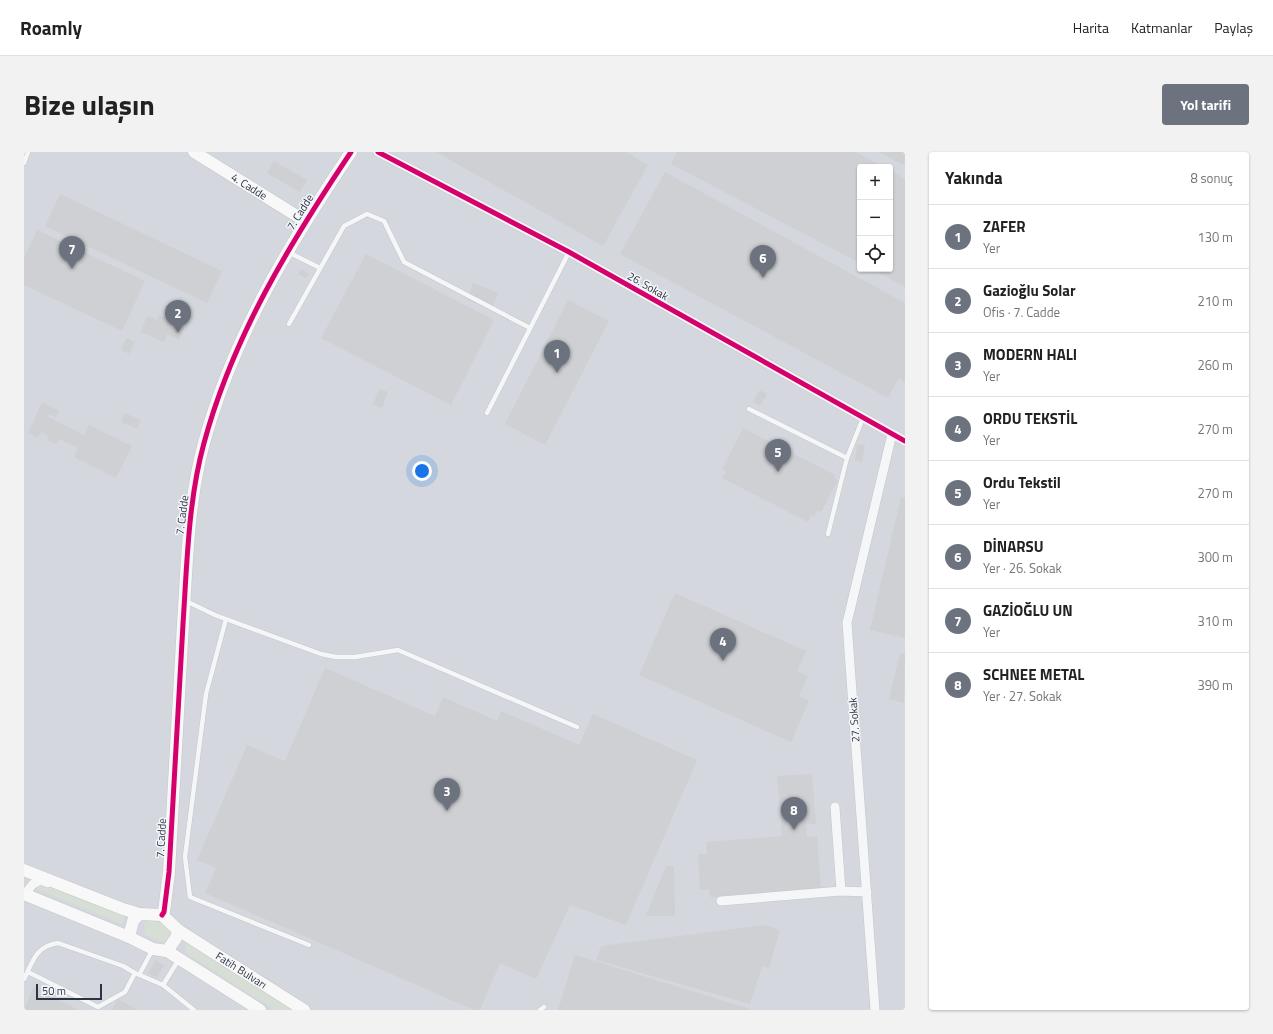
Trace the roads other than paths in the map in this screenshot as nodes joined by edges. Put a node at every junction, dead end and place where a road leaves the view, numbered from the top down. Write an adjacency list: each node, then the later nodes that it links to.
1 (28, 152): 5 (lane)
2 (194, 152): 6 (street, 4. Cadde)
3 (351, 152): 6 (street, 7. Cadde)
4 (378, 152): 8 (street, 26. Sokak)
5 (24, 163)
6 (305, 221): 7 (street, 7. Cadde)
7 (288, 252): 9 (lane); 19 (street, 7. Cadde)
8 (569, 252): 11 (lane); 14 (street, 26. Sokak)
9 (320, 268): 10 (lane); 11 (lane)
10 (288, 324)
11 (530, 328): 13 (lane)
12 (749, 409): 17 (lane)
13 (487, 413)
14 (863, 418): 15 (street, 26. Sokak); 17 (lane)
15 (892, 434): 16 (street, 26. Sokak); 26 (street, 27. Sokak)
16 (905, 441)
17 (847, 458): 18 (lane)
18 (828, 534)
19 (185, 600): 20 (lane); 30 (street, 7. Cadde)
20 (226, 619): 21 (lane); 33 (lane)
21 (577, 727)
22 (835, 807): 25 (street)
23 (24, 870): 24 (street)
24 (73, 890): 27 (street); 29 (street)
25 (841, 891): 26 (street); 28 (street)
26 (867, 892): 44 (street, 27. Sokak)
27 (24, 895): 32 (street)
28 (721, 901)
29 (139, 914): 30 (street); 32 (street)
30 (162, 915): 31 (street, Fatih Bulvarı)
31 (178, 930): 35 (street); 43 (street, Fatih Bulvarı)
32 (129, 938): 34 (street)
33 (309, 945)
34 (153, 949): 35 (street); 38 (lane)
35 (167, 951): 36 (street)
36 (179, 959): 40 (lane); 42 (street)
37 (28, 972): 38 (lane); 38 (lane); 39 (lane)
38 (137, 974): 40 (lane)
39 (24, 979)
40 (163, 985): 41 (lane)
41 (194, 1010)
42 (260, 1010)
43 (304, 1010)
44 (875, 1010)

